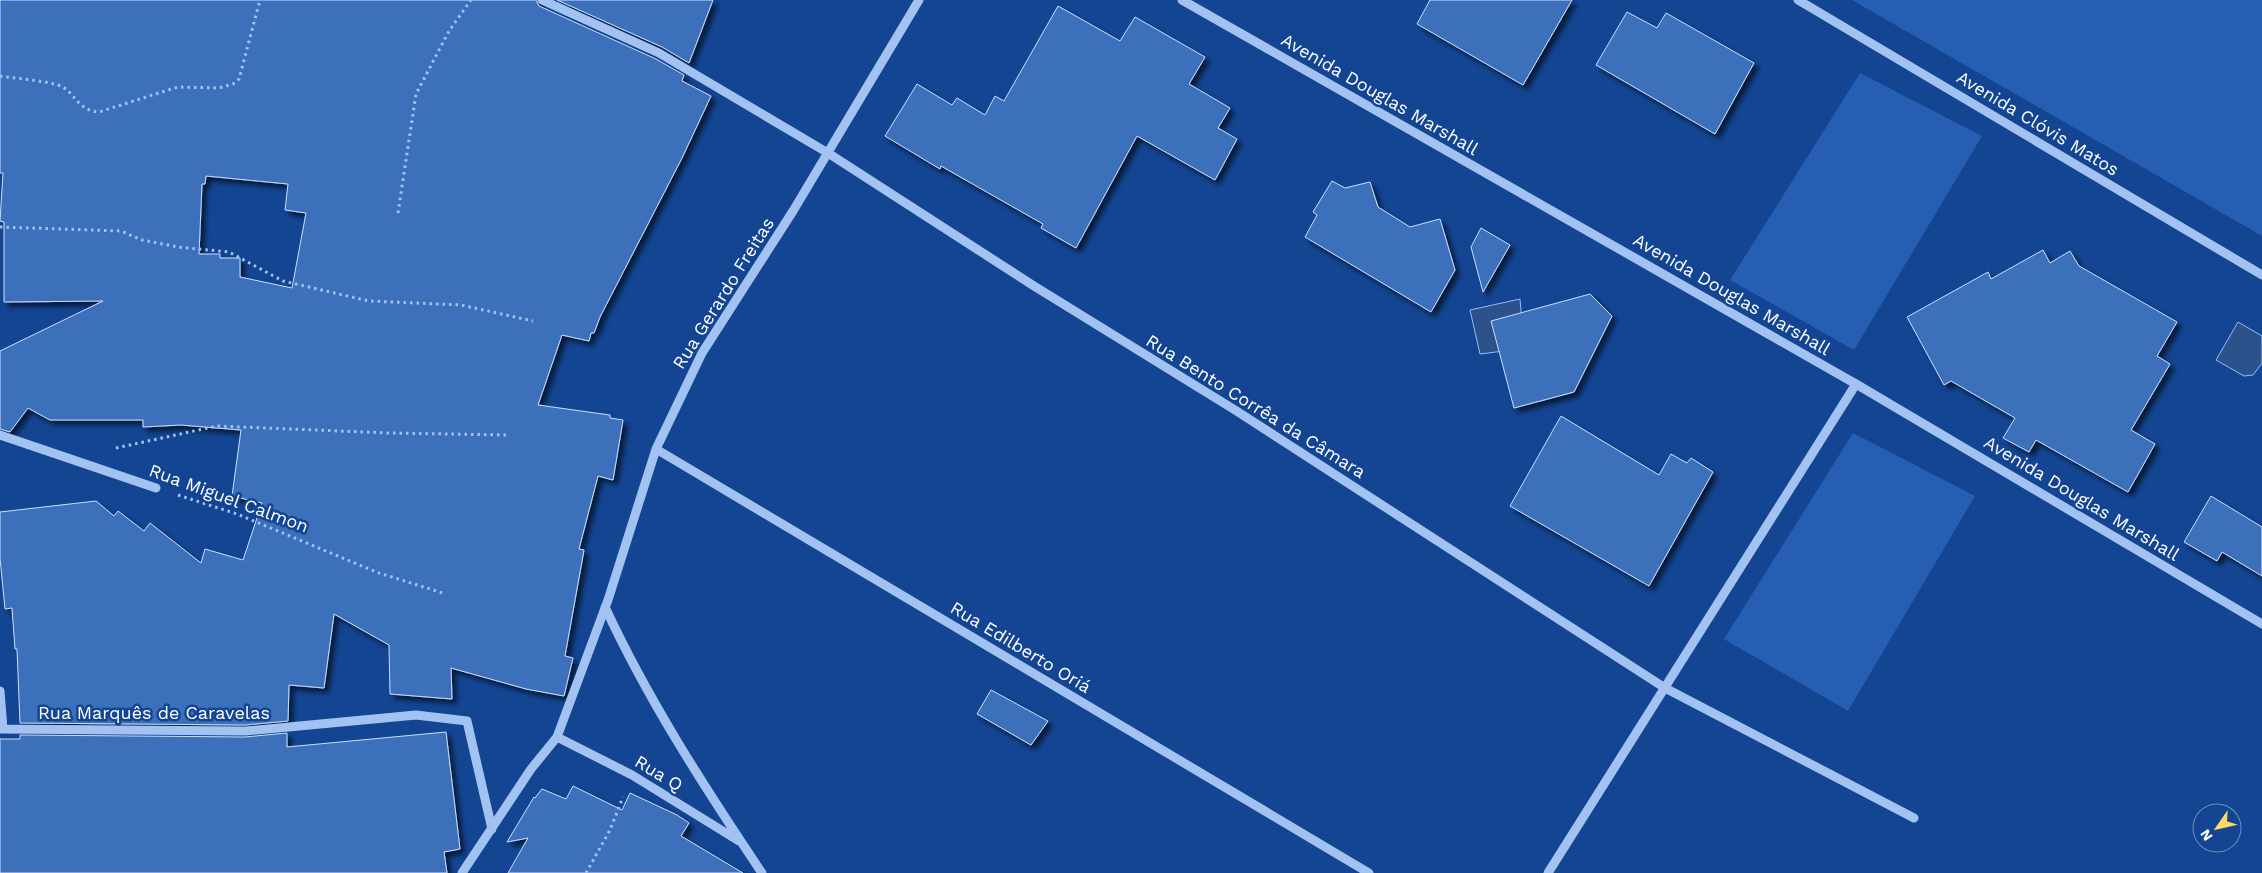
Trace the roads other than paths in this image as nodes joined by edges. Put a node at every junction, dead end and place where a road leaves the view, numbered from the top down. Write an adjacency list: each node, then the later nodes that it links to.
1 (542, 0): 5 (street, Rua Bento Corrêa da Câmara)
2 (920, 0): 5 (street, Rua Gerardo Freitas)
3 (1182, 0): 7 (street, Avenida Douglas Marshall)
4 (1798, 0): 6 (street, Avenida Clóvis Matos)
5 (828, 153): 9 (street, Rua Gerardo Freitas); 13 (street, Rua Bento Corrêa da Câmara)
6 (2262, 275)
7 (1856, 384): 12 (street, Avenida Douglas Marshall); 13 (street)
8 (0, 435): 10 (street, Rua Miguel Calmon)
9 (656, 449): 11 (street, Rua Gerardo Freitas); 22 (street, Rua Edilberto Oriá)
10 (156, 488)
11 (605, 608): 16 (street, Rua Gerardo Freitas); 19 (street)
12 (2262, 624)
13 (1664, 688): 17 (street, Rua Bento Corrêa da Câmara); 23 (street)
14 (0, 691): 15 (street)
15 (1, 729): 18 (street, Rua Marquês de Caravelas)
16 (557, 737): 18 (street, Rua Gerardo Freitas); 19 (street, Rua Q)
17 (1914, 818)
18 (492, 829): 20 (street, Rua Gerardo Freitas)
19 (741, 842): 21 (street)
20 (462, 873)
21 (762, 873)
22 (1369, 873)
23 (1548, 873)

